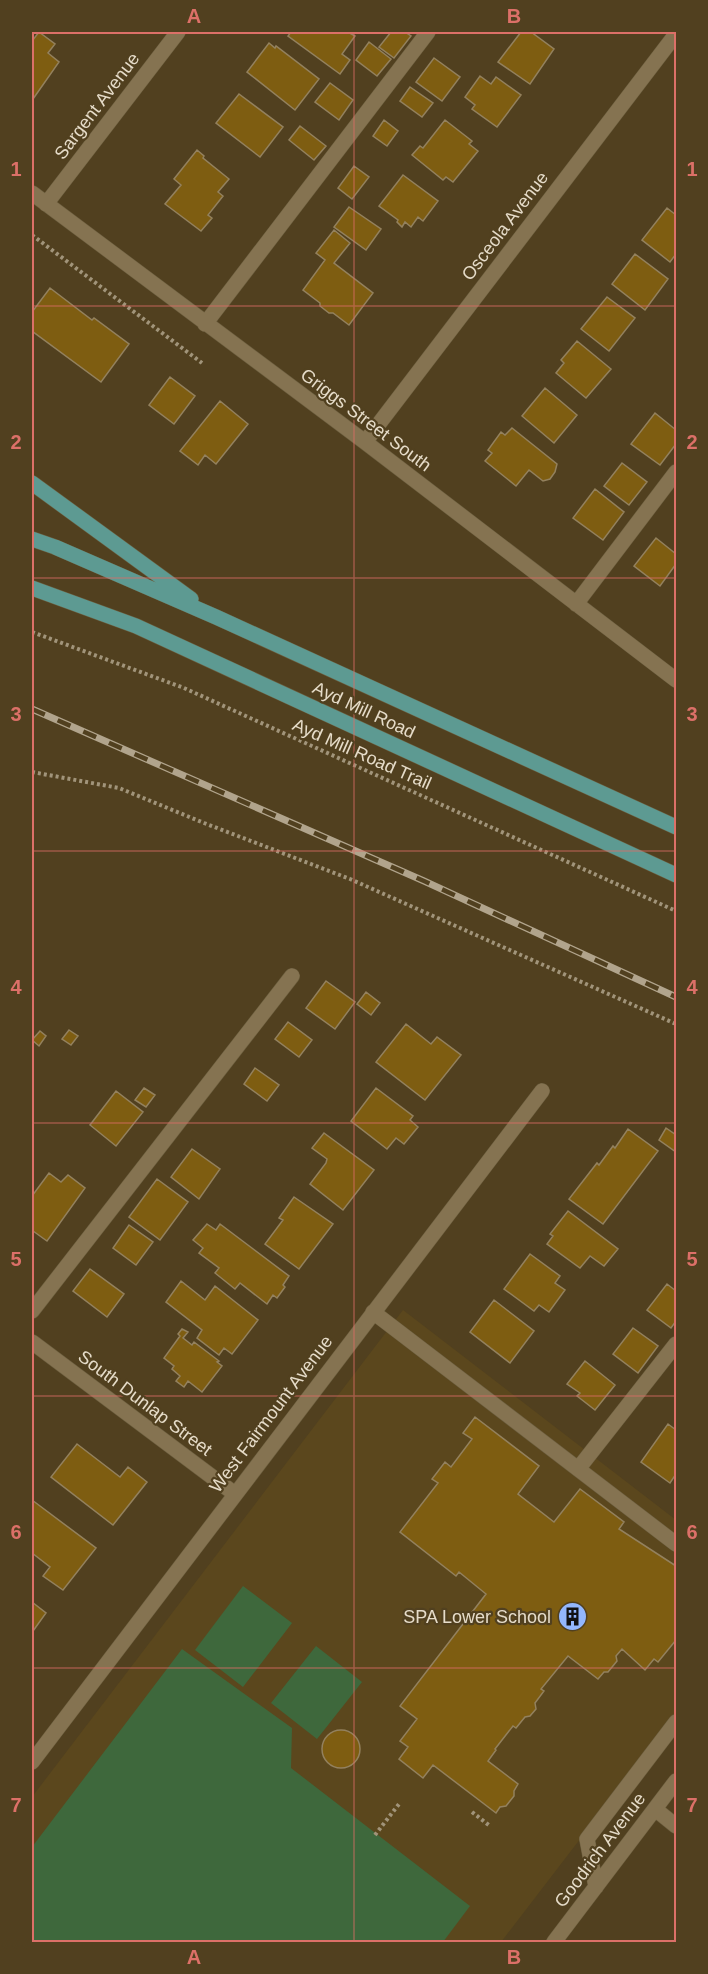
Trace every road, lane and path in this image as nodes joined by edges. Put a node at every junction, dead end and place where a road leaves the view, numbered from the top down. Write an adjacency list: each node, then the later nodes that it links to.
1 (178, 32): 5 (street, Sargent Avenue)
2 (428, 32): 7 (street)
3 (676, 34): 9 (street, Osceola Avenue)
4 (32, 194): 5 (street, Griggs Street South)
5 (46, 204): 7 (street, Griggs Street South)
6 (32, 235): 8 (path)
7 (205, 324): 9 (street, Griggs Street South)
8 (202, 363)
9 (365, 442): 14 (street, Griggs Street South)
10 (676, 472): 14 (street)
11 (32, 483): 15 (main road)
12 (32, 539): 15 (main road, Ayd Mill Road)
13 (32, 588): 20 (main road, Ayd Mill Road)
14 (576, 604): 17 (street, Griggs Street South)
15 (216, 616): 19 (main road, Ayd Mill Road)
16 (32, 632): 21 (path, Ayd Mill Road Trail)
17 (676, 680)
18 (32, 772): 23 (path)
19 (676, 827)
20 (676, 875)
21 (676, 911)
22 (292, 976): 25 (street)
23 (676, 1024)
24 (542, 1091): 26 (street, West Fairmount Avenue)
25 (32, 1311)
26 (374, 1312): 29 (street); 30 (street, West Fairmount Avenue)
27 (32, 1342): 30 (street, South Dunlap Street)
28 (676, 1344): 29 (street)
29 (578, 1469): 31 (street)
30 (235, 1494): 33 (street, West Fairmount Avenue)
31 (676, 1544)
32 (676, 1722): 41 (street)
33 (32, 1762)
34 (676, 1781): 36 (street, Goodrich Avenue)
35 (399, 1804): 40 (path)
36 (655, 1809): 39 (street); 41 (street, Goodrich Avenue)
37 (472, 1812): 38 (path)
38 (490, 1826)
39 (676, 1826)
40 (375, 1835)
41 (596, 1887): 42 (street, Goodrich Avenue)
42 (554, 1942)

